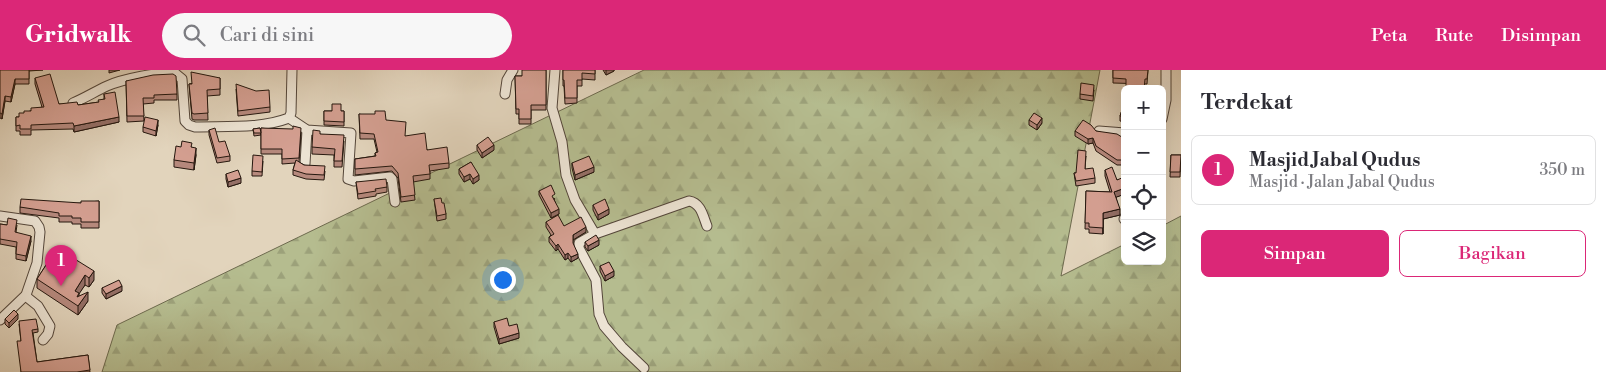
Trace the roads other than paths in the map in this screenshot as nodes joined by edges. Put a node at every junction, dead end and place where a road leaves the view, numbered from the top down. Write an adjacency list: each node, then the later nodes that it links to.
1 (292, 70): 8 (street)
2 (513, 70): 6 (street)
3 (555, 70): 16 (street)
4 (1166, 70): 5 (street)
5 (1166, 85)
6 (504, 94)
7 (73, 102): 8 (street)
8 (289, 118): 9 (street)
9 (307, 130): 12 (street); 13 (street)
10 (1099, 131): 11 (street)
11 (1121, 133)
12 (305, 164)
13 (396, 202)
14 (0, 216): 17 (street)
15 (707, 226): 16 (street)
16 (594, 234): 20 (street)
17 (26, 294): 18 (street); 19 (street)
18 (0, 320)
19 (42, 340)
20 (644, 368)

